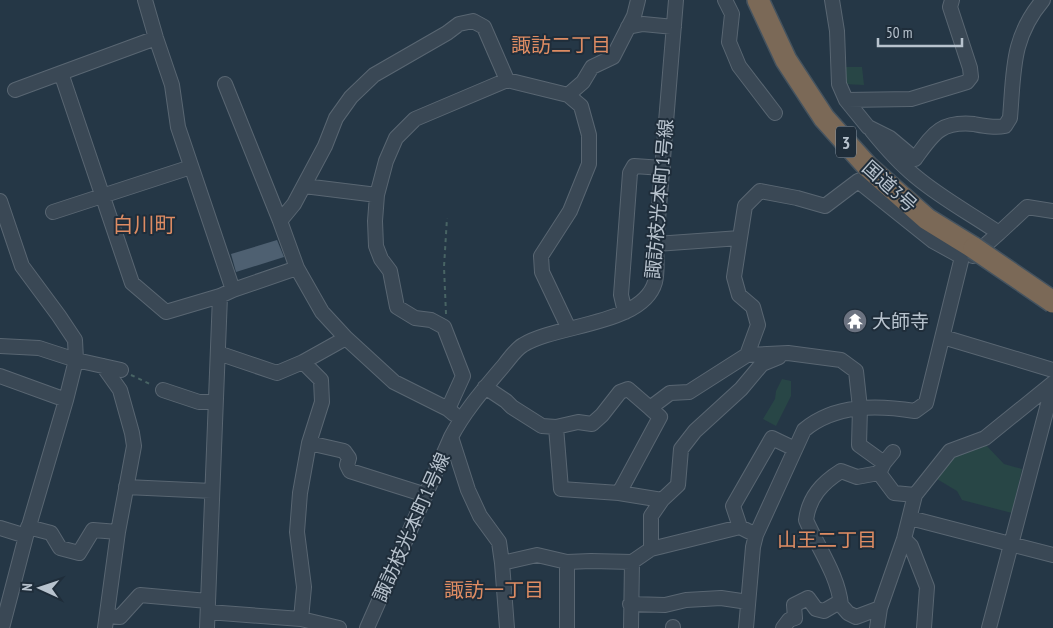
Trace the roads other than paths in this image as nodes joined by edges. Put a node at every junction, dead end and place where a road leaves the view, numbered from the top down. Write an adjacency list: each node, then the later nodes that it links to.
1 (145, 0): 12 (street)
2 (638, 0): 11 (street)
3 (676, 0): 10 (street, 諏訪枝光本町1号線)
4 (724, 0): 19 (street)
5 (758, 0): 32 (highway, 国道3号 / 3)
6 (770, 0): 32 (highway, 国道3号 / 3)
7 (832, 0): 18 (street)
8 (952, 0): 18 (street)
9 (1043, 0): 20 (street)
10 (674, 26): 11 (street); 22 (street, 諏訪枝光本町1号線)
11 (628, 27): 17 (street)
12 (156, 38): 13 (street); 21 (street)
13 (61, 73): 16 (street); 25 (street)
14 (507, 80): 17 (street); 23 (street); 24 (street)
15 (226, 84): 29 (street)
16 (15, 90)
17 (568, 96): 39 (street)
18 (846, 100): 20 (street)
19 (775, 113)
20 (868, 127): 32 (street)
21 (191, 167): 25 (street); 35 (street)
22 (663, 168): 31 (street, 諏訪枝光本町1号線); 38 (street)
23 (304, 186): 24 (street); 29 (street)
24 (377, 195): 59 (street)
25 (102, 196): 27 (street); 36 (street)
26 (0, 201): 46 (street)
27 (53, 212)
28 (1053, 212): 32 (street)
29 (280, 221): 33 (street)
30 (740, 238): 31 (street); 32 (street); 45 (street)
31 (656, 244): 38 (street, 諏訪枝光本町1号線)
32 (979, 244): 34 (highway, 国道3号 / 3); 37 (highway, 国道3号 / 3, bridge); 40 (street)
33 (297, 268): 35 (street); 41 (street)
34 (1053, 286)
35 (233, 290): 36 (street)
36 (220, 296): 43 (street)
37 (1053, 302)
38 (625, 312): 39 (street, 諏訪枝光本町1号線)
39 (568, 329): 53 (street, 諏訪枝光本町1号線)
40 (943, 337): 50 (street); 58 (street)
41 (346, 338): 47 (street); 59 (street)
42 (0, 346): 46 (street)
43 (218, 353): 47 (street); 56 (street)
44 (788, 353): 45 (street); 58 (street); 72 (street)
45 (747, 355): 57 (street)
46 (76, 360): 48 (street); 55 (street)
47 (302, 362): 63 (street)
48 (103, 366): 49 (street); 67 (street)
49 (121, 370)
50 (1053, 370)
51 (0, 376): 55 (street)
52 (1053, 384): 71 (street); 80 (street)
53 (486, 387): 60 (street, 諏訪枝光本町1号線); 61 (street)
54 (163, 390): 56 (street)
55 (66, 400): 76 (street)
56 (215, 402): 68 (street)
57 (650, 408): 61 (street); 69 (street)
58 (860, 408): 64 (street); 66 (street)
59 (448, 409): 60 (street)
60 (460, 420): 62 (street, 諏訪枝光本町1号線)
61 (556, 427): 69 (street)
62 (451, 437): 70 (street, 諏訪枝光本町1号線); 85 (street)
63 (309, 442): 70 (street); 91 (street)
64 (795, 449): 75 (street); 78 (street)
65 (894, 452): 66 (street)
66 (882, 468): 71 (street); 88 (street)
67 (126, 487): 68 (street); 77 (street)
68 (212, 491): 89 (street)
69 (618, 493): 72 (street)
70 (426, 495): 97 (street, 諏訪枝光本町1号線)
71 (915, 495): 73 (street)
72 (662, 500): 81 (street)
73 (910, 518): 79 (street); 80 (street)
74 (0, 528): 76 (street)
75 (740, 528): 78 (street); 81 (street)
76 (27, 532): 77 (street); 94 (street)
77 (118, 532): 92 (street)
78 (756, 534): 86 (street)
79 (904, 539): 90 (street); 104 (street)
80 (1012, 544): 82 (street); 105 (street)
81 (651, 549): 84 (street)
82 (1053, 555)
83 (567, 562): 84 (street); 85 (street); 99 (street)
84 (632, 562): 87 (street)
85 (502, 563): 98 (street)
86 (748, 602): 87 (street); 101 (street)
87 (630, 604): 100 (street)
88 (841, 605): 90 (street); 93 (street)
89 (208, 606): 91 (street); 92 (street); 95 (street)
90 (880, 608): 103 (street)
91 (301, 619): 96 (street)
92 (107, 622)
93 (796, 623): 102 (street)
94 (2, 628)
95 (207, 628)
96 (339, 628)
97 (367, 628)
98 (507, 628)
99 (567, 628)
100 (631, 628)
101 (746, 628)
102 (783, 628)
103 (877, 628)
104 (924, 628)
105 (989, 628)

